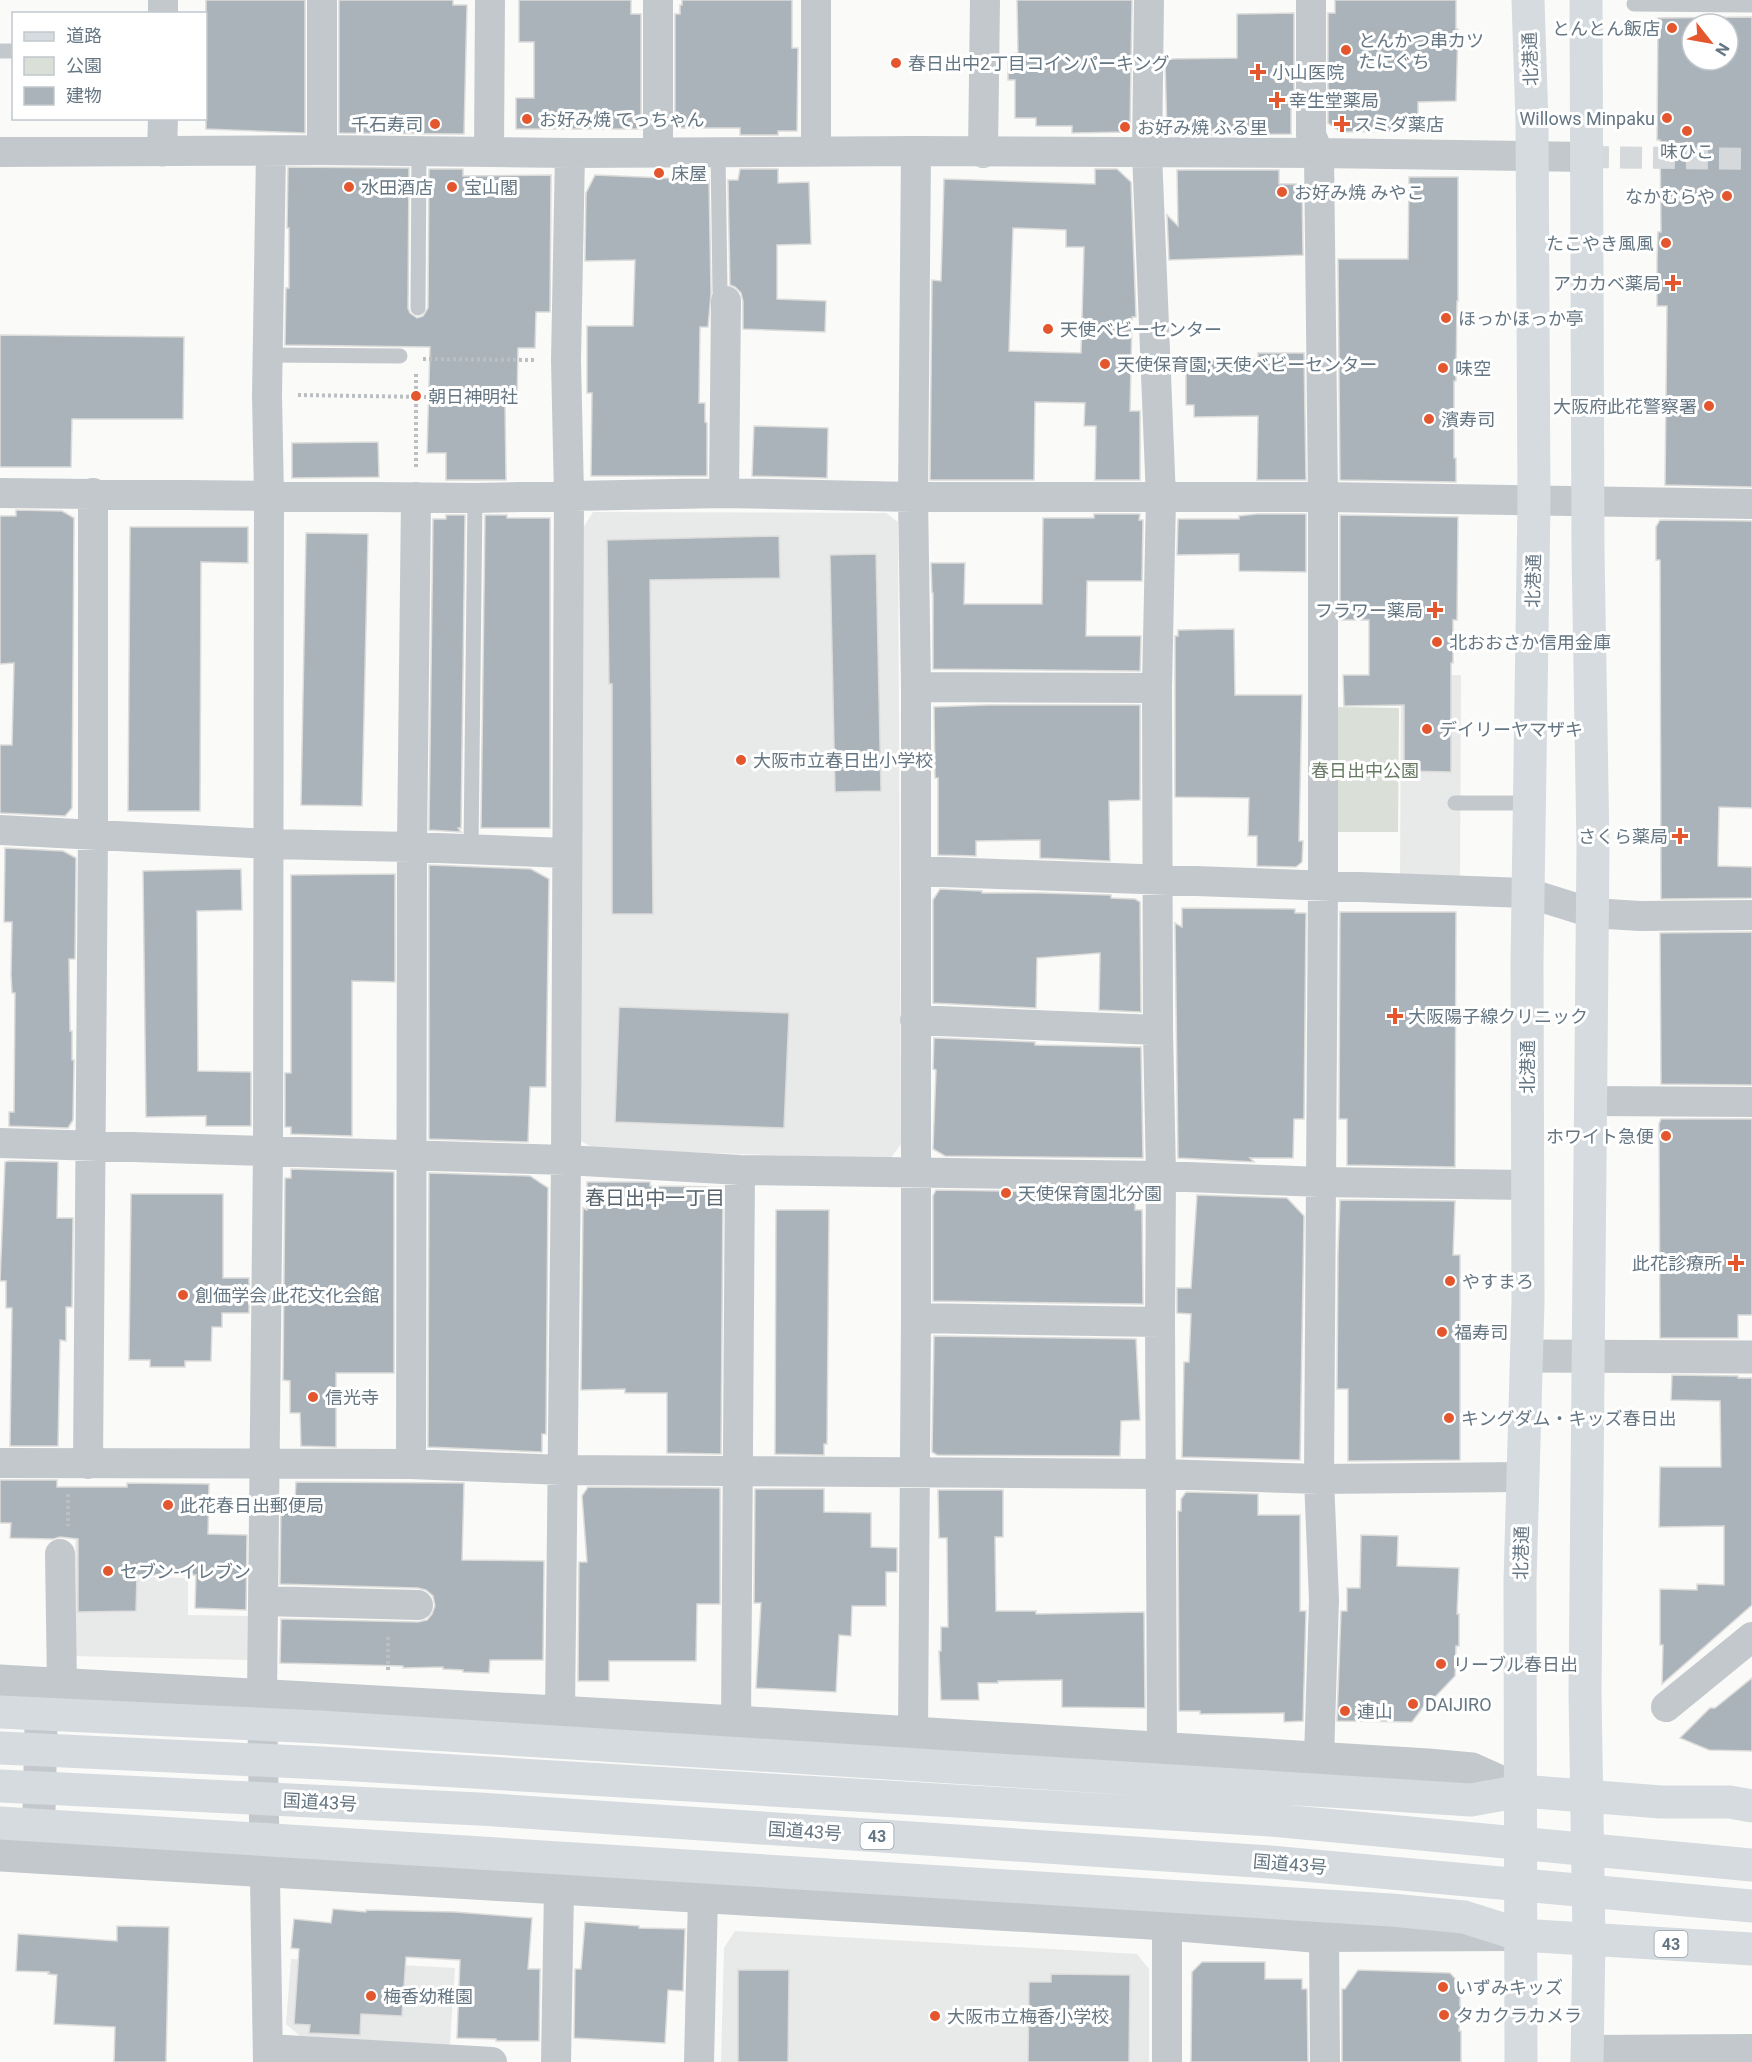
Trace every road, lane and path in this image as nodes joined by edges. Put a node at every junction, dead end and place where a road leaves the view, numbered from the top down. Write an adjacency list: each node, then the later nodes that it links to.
1 (322, 0): 13 (street)
2 (490, 0): 16 (street)
3 (658, 0): 20 (street)
4 (816, 0): 22 (street)
5 (985, 0): 24 (street)
6 (1149, 0): 25 (street)
7 (1311, 0): 26 (street)
8 (1528, 0): 27 (main road, 北港通)
9 (1586, 0): 28 (main road)
10 (1634, 4): 11 (lane)
11 (1752, 5)
12 (163, 120): 19 (street)
13 (322, 150): 14 (street); 15 (street)
14 (270, 151): 19 (street); 31 (street)
15 (419, 151): 16 (street); 30 (lane)
16 (489, 151): 23 (street)
17 (916, 151): 22 (street); 24 (street); 45 (street)
18 (0, 152): 19 (street)
19 (162, 152)
20 (658, 152): 21 (street); 23 (street)
21 (718, 152): 22 (street); 29 (lane)
22 (816, 152)
23 (570, 153): 34 (street)
24 (983, 153): 25 (street)
25 (1148, 153): 26 (street); 48 (street)
26 (1319, 153): 27 (street); 46 (street)
27 (1531, 157): 28 (street); 49 (main road, 北港通)
28 (1587, 157): 50 (main road)
29 (726, 301): 40 (street)
30 (418, 308)
31 (267, 355): 32 (lane); 36 (street)
32 (400, 356)
33 (416, 358): 34 (path)
34 (567, 360): 43 (street)
35 (416, 368): 37 (path)
36 (267, 395): 37 (path); 42 (street)
37 (416, 396): 38 (path); 44 (path)
38 (426, 397)
39 (0, 493): 41 (street)
40 (724, 493): 43 (street); 45 (street)
41 (93, 494): 42 (street); 57 (street)
42 (269, 496): 44 (street); 58 (street)
43 (568, 496): 47 (street); 61 (street)
44 (416, 497): 47 (street); 59 (street)
45 (913, 497): 48 (street); 52 (street)
46 (1323, 497): 48 (street); 49 (street); 64 (street)
47 (475, 498): 60 (lane)
48 (1161, 498): 53 (street)
49 (1534, 501): 50 (street); 55 (main road, 北港通)
50 (1588, 502): 51 (street); 66 (main road)
51 (1752, 504)
52 (916, 687): 53 (street); 62 (street)
53 (1157, 688): 63 (street)
54 (1455, 803): 55 (lane)
55 (1529, 803): 65 (main road, 北港通)
56 (0, 830): 57 (street)
57 (93, 835): 58 (street); 73 (street)
58 (269, 844): 59 (street); 74 (street)
59 (412, 847): 60 (street); 75 (street)
60 (471, 849): 61 (street)
61 (566, 853): 76 (street)
62 (916, 871): 63 (street); 68 (street)
63 (1158, 879): 64 (street); 69 (street)
64 (1323, 885): 65 (street); 80 (street)
65 (1528, 893): 66 (street); 81 (main road, 北港通)
66 (1592, 913): 67 (street); 70 (main road)
67 (1752, 915)
68 (915, 1020): 69 (street); 78 (street)
69 (1158, 1030): 79 (street)
70 (1591, 1101): 71 (street); 85 (main road)
71 (1752, 1102)
72 (0, 1143): 73 (street)
73 (90, 1146): 74 (street); 89 (street)
74 (268, 1150): 75 (street); 88 (street)
75 (412, 1156): 76 (street); 90 (street)
76 (566, 1160): 77 (street); 91 (street)
77 (740, 1170): 78 (street); 92 (street)
78 (915, 1173): 79 (street); 82 (street)
79 (1161, 1176): 80 (street); 83 (street)
80 (1320, 1182): 81 (street); 96 (street)
81 (1528, 1185): 84 (main road, 北港通)
82 (916, 1318): 83 (street); 93 (street)
83 (1160, 1322): 94 (street)
84 (1527, 1356): 85 (street); 95 (main road, 北港通)
85 (1588, 1357): 86 (street); 116 (main road)
86 (1752, 1357)
87 (0, 1463): 89 (street)
88 (265, 1463): 89 (street); 90 (street); 98 (street)
89 (78, 1464): 97 (path)
90 (411, 1464): 91 (street)
91 (562, 1470): 92 (street); 108 (street)
92 (738, 1471): 93 (street); 109 (street)
93 (916, 1472): 94 (street); 110 (street)
94 (1160, 1474): 96 (street); 112 (street)
95 (1522, 1477): 96 (street); 115 (main road, 北港通)
96 (1318, 1479): 113 (street)
97 (60, 1554): 104 (street)
98 (263, 1601): 99 (street); 105 (street)
99 (388, 1604): 100 (street); 102 (path)
100 (418, 1605)
101 (1752, 1637): 106 (street)
102 (388, 1680)
103 (0, 1681): 104 (street)
104 (52, 1684): 105 (street); 120 (street)
105 (262, 1696): 108 (street); 122 (street)
106 (1666, 1707)
107 (0, 1712): 115 (main road)
108 (560, 1712): 109 (street)
109 (736, 1722): 110 (street)
110 (913, 1734): 112 (street)
111 (0, 1748): 121 (main road, 国道43号 / 43)
112 (1162, 1748): 113 (street)
113 (1319, 1757): 115 (street)
114 (0, 1786): 125 (main road, 国道43号 / 43)
115 (1521, 1791): 116 (main road); 127 (main road, 北港通)
116 (1588, 1796): 117 (main road); 129 (main road)
117 (1745, 1802)
118 (0, 1823): 127 (main road)
119 (0, 1855): 120 (street)
120 (38, 1857): 122 (street)
121 (1752, 1865)
122 (266, 1872): 123 (street); 132 (street)
123 (559, 1889): 124 (street); 135 (street)
124 (703, 1897): 126 (street); 136 (street)
125 (1752, 1906)
126 (1167, 1924): 128 (street); 137 (street)
127 (1521, 1935): 128 (street); 129 (main road, 43); 139 (main road, 北港通)
128 (1324, 1937): 138 (street)
129 (1589, 1940): 130 (main road, 43); 133 (main road)
130 (1752, 1949)
131 (1752, 2049): 133 (street)
132 (268, 2056): 134 (street)
133 (1587, 2056)
134 (492, 2062)
135 (556, 2062)
136 (699, 2062)
137 (1167, 2062)
138 (1325, 2062)
139 (1521, 2062)

